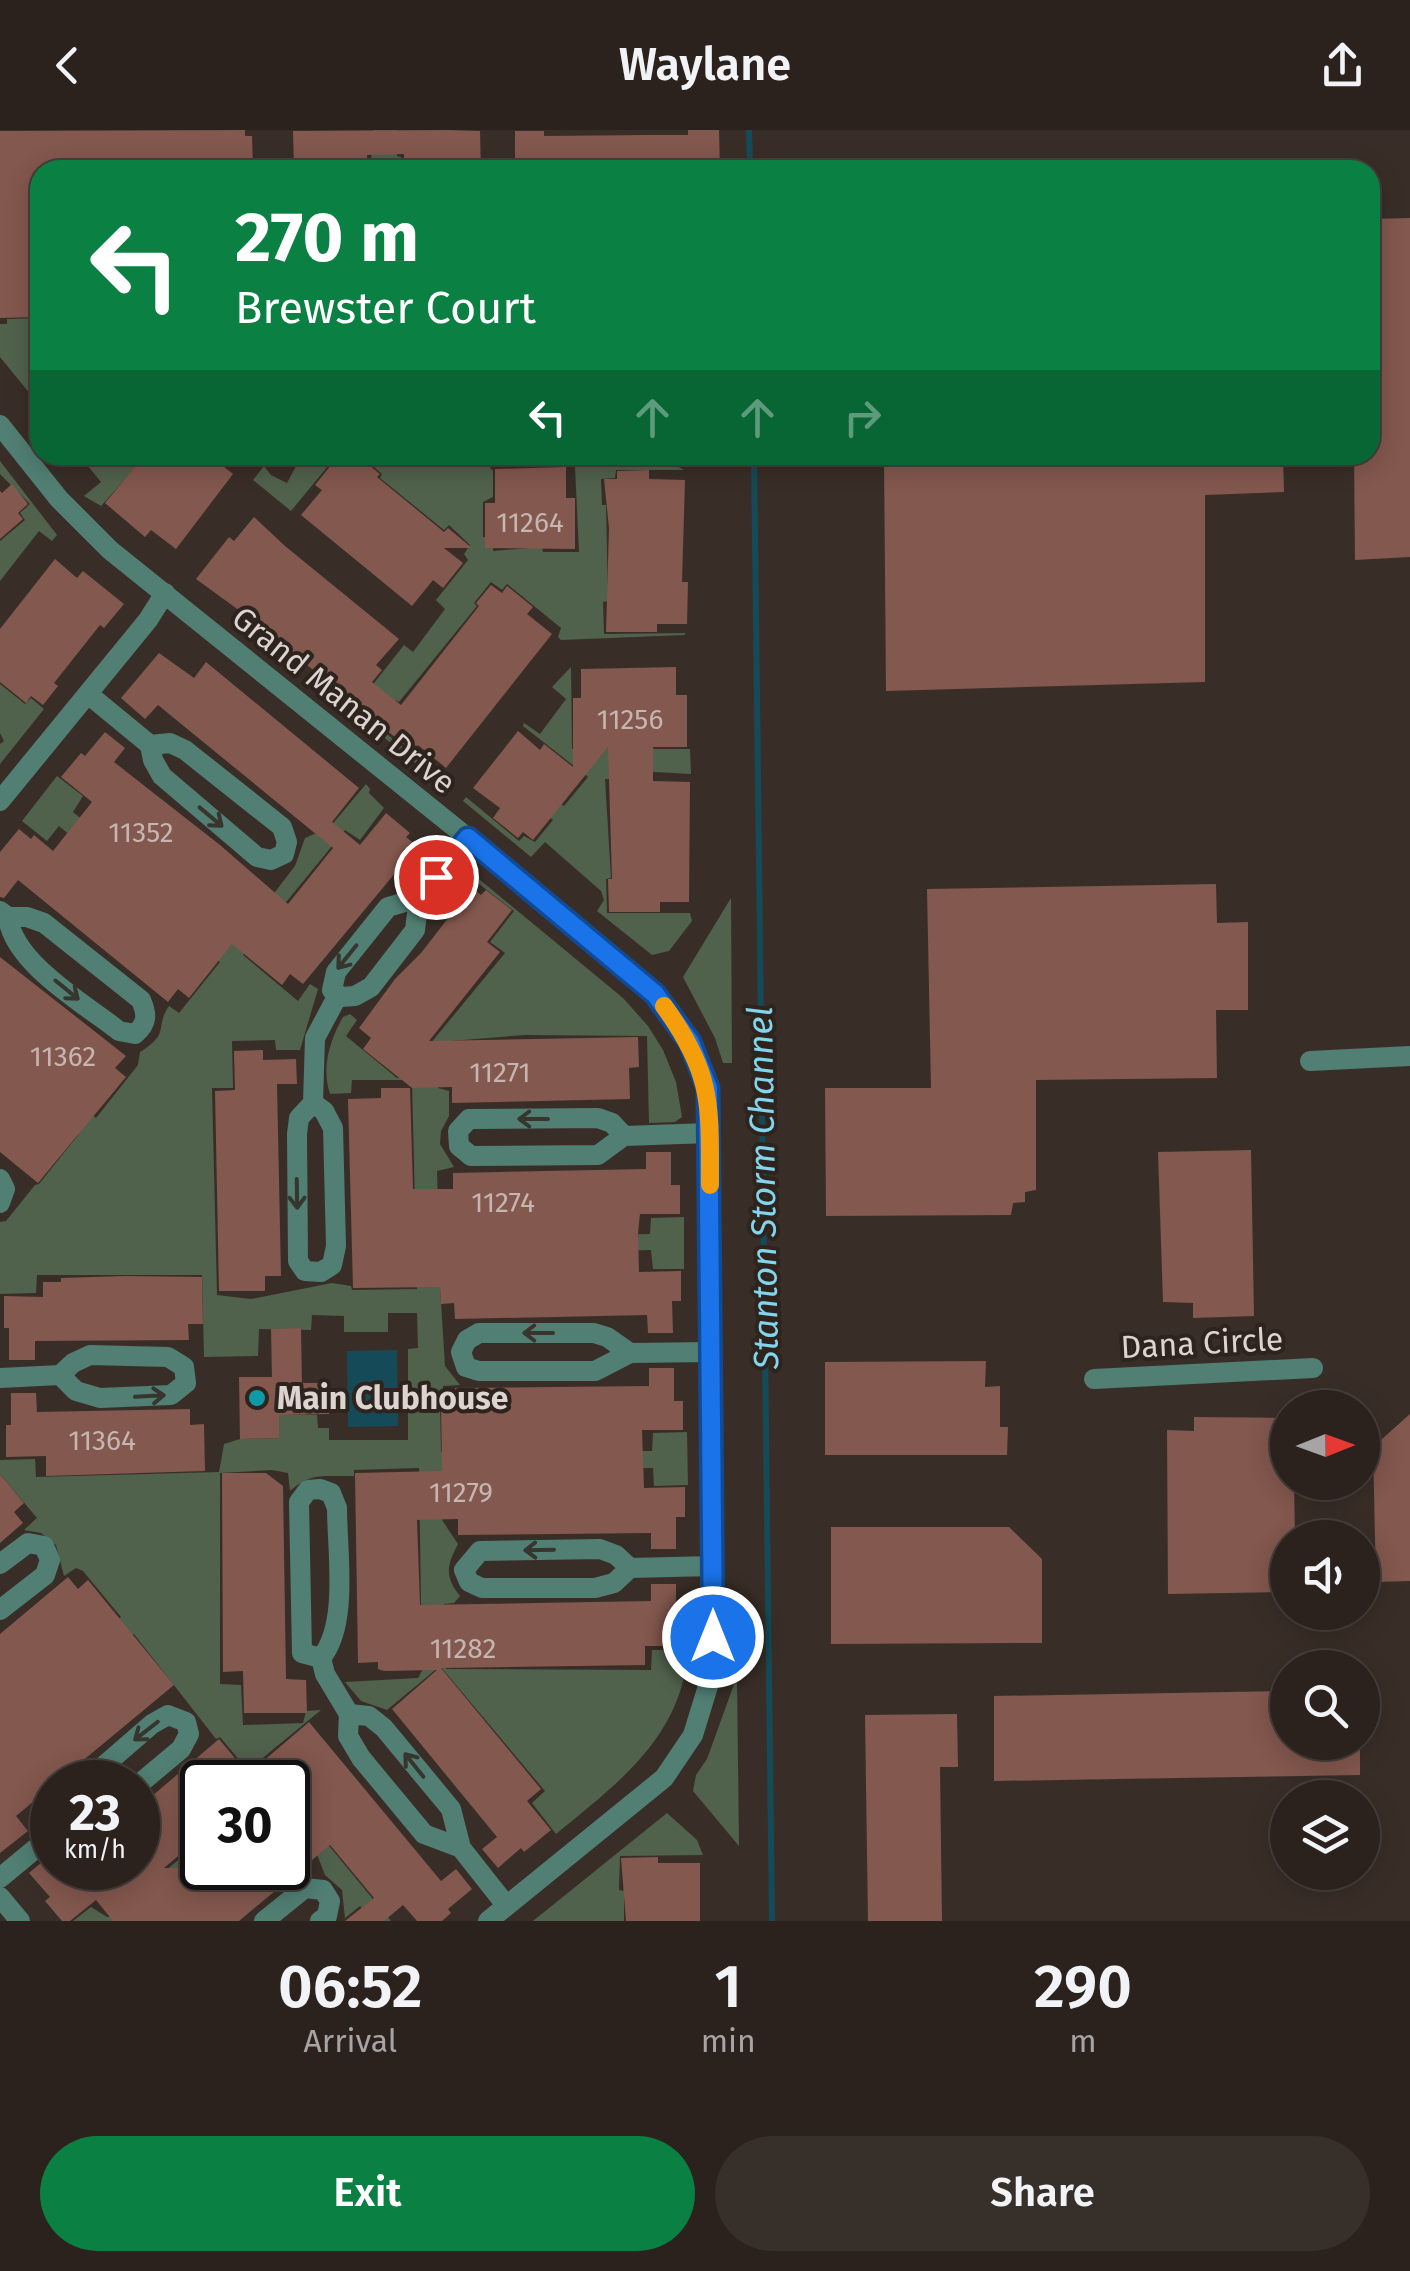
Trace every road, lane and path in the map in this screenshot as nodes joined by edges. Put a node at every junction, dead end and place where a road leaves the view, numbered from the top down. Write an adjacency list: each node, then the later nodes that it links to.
1 (0, 425): 2 (street, Grand Manan Drive)
2 (30, 463)
3 (31, 465): 4 (street, Grand Manan Drive)
4 (165, 594): 5 (street); 8 (street, Grand Manan Drive)
5 (88, 694): 6 (street); 7 (street)
6 (150, 745): 6 (street, one-way to 6)
7 (0, 802)
8 (468, 838): 9 (street); 15 (street, Grand Manan Drive)
9 (419, 898): 11 (street); 11 (street, one-way to 11)
10 (4, 914): 10 (street, one-way to 10)
11 (338, 995): 14 (street)
12 (1410, 1056): 13 (street)
13 (1310, 1061)
14 (313, 1103): 14 (street, one-way to 14)
15 (710, 1134): 16 (street); 19 (street, Grand Manan Drive)
16 (624, 1136): 16 (street, one-way to 16)
17 (0, 1179): 18 (street)
18 (0, 1202)
19 (711, 1352): 20 (street); 26 (street, Grand Manan Drive)
20 (630, 1353): 20 (street, one-way to 20)
21 (1313, 1368): 24 (street, Dana Circle)
22 (60, 1375): 22 (street, one-way to 22); 23 (street)
23 (0, 1378)
24 (1094, 1378)
25 (0, 1564): 28 (street)
26 (713, 1566): 27 (street); 37 (street, Grand Manan Drive)
27 (630, 1568): 27 (street, one-way to 27)
28 (0, 1610)
29 (321, 1658): 29 (street); 30 (street)
30 (349, 1714): 33 (street, one-way to 30); 33 (street)
31 (110, 1760): 32 (street, one-way to 31)
32 (160, 1767)
33 (461, 1848): 37 (street)
34 (30, 1853): 35 (street)
35 (0, 1878)
36 (0, 1897): 38 (street)
37 (506, 1906): 41 (street, Grand Manan Drive)
38 (20, 1921)
39 (264, 1921): 40 (street)
40 (320, 1921)
41 (488, 1921)

